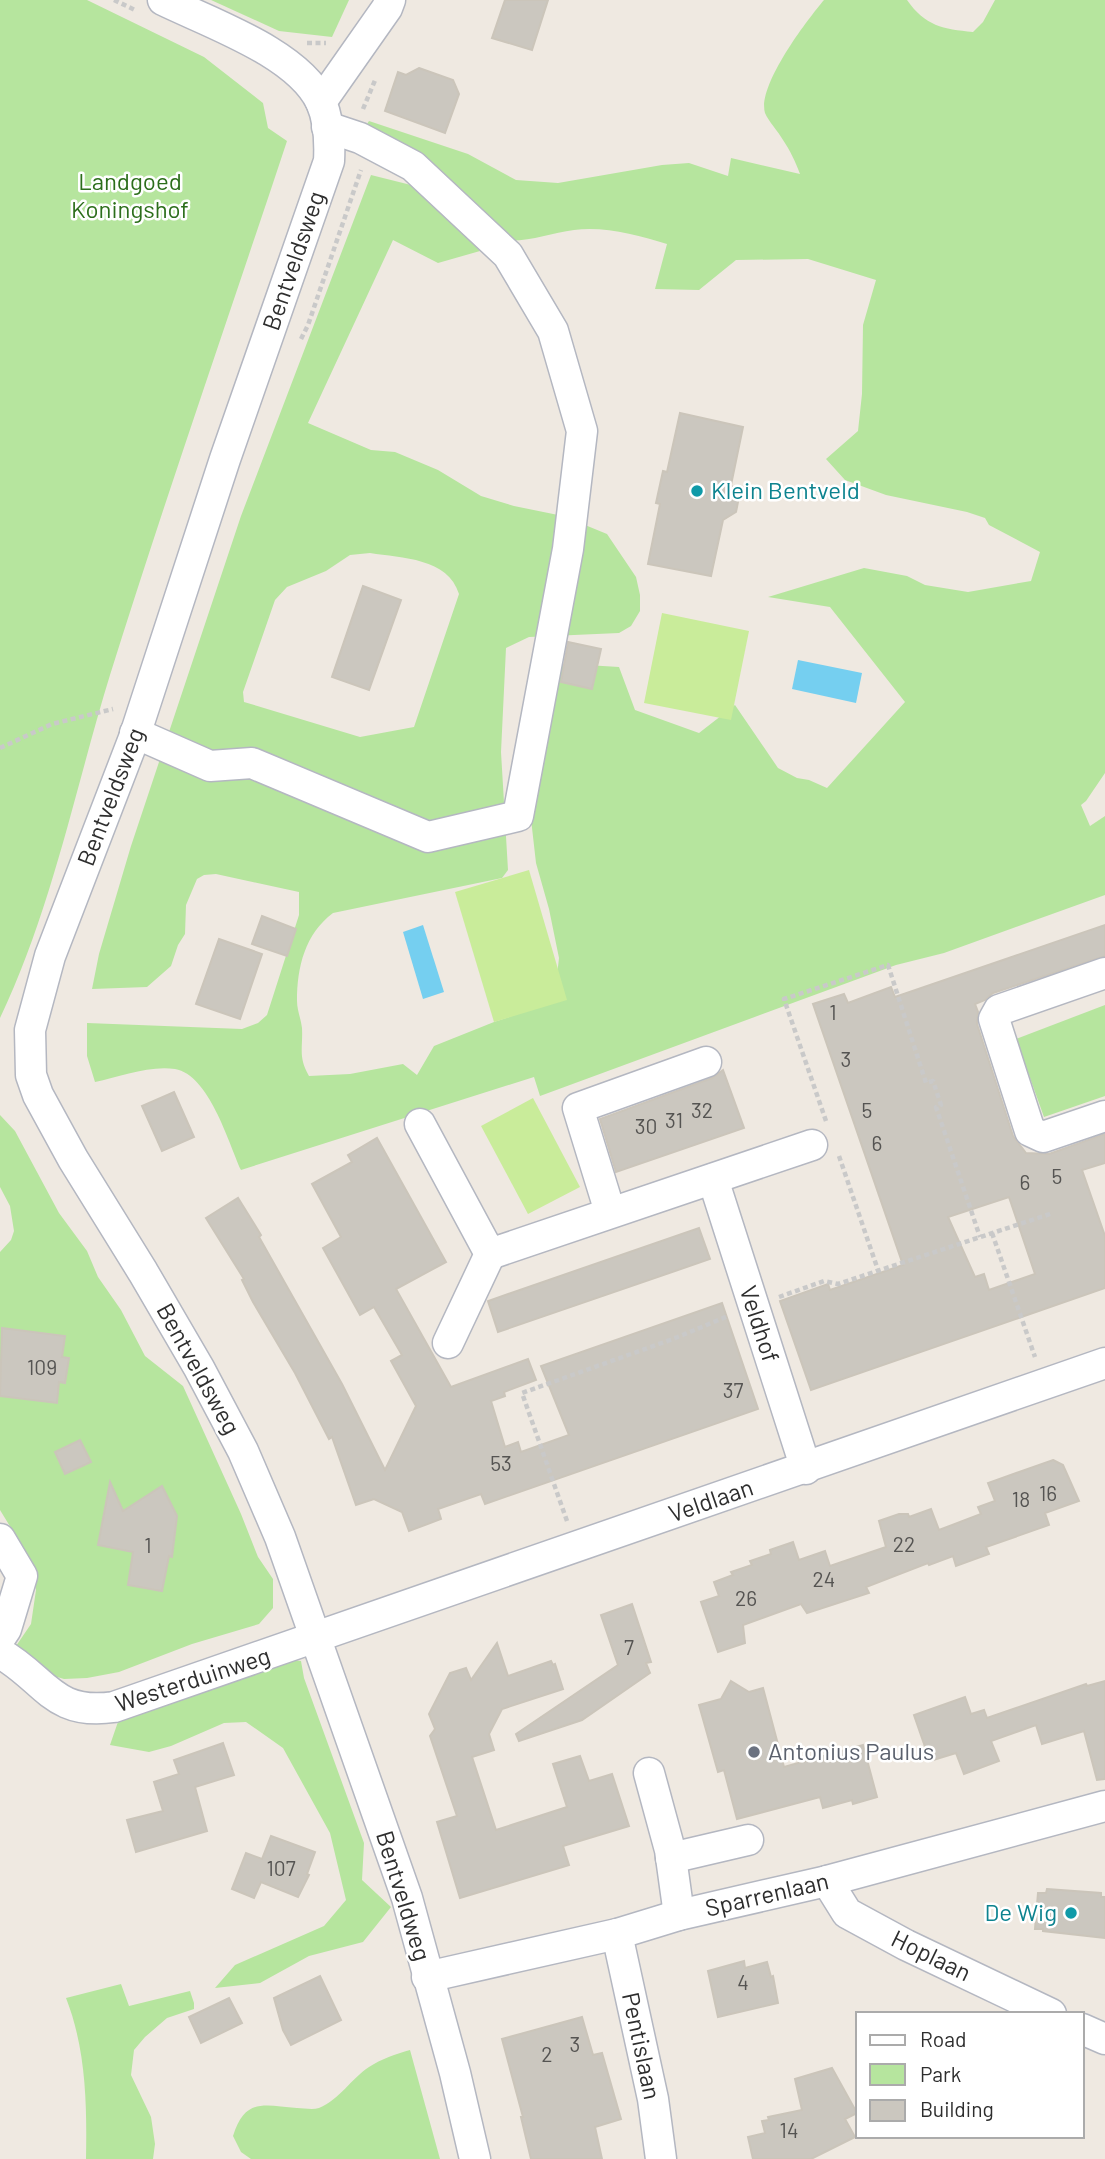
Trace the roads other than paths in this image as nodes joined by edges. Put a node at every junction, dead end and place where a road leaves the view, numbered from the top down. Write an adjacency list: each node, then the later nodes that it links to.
1 (163, 0): 3 (street)
2 (390, 0): 3 (street)
3 (324, 114): 4 (street, Bentveldsweg); 4 (street)
4 (135, 733): 17 (street, Bentveldsweg)
5 (1105, 973): 7 (street)
6 (706, 1062): 11 (street)
7 (1105, 1116)
8 (420, 1124): 12 (street)
9 (826, 1142): 10 (street)
10 (713, 1179): 11 (street); 15 (street, Veldhof)
11 (610, 1212): 12 (street)
12 (489, 1254): 13 (street)
13 (448, 1343)
14 (1105, 1363): 15 (street, Veldlaan)
15 (806, 1469): 17 (street, Veldlaan)
16 (0, 1539): 18 (street)
17 (317, 1637): 19 (street, Westerduinweg); 27 (street, Bentveldweg)
18 (0, 1638)
19 (0, 1653)
20 (649, 1773): 23 (street)
21 (1105, 1806): 24 (street, Sparrenlaan)
22 (748, 1840): 23 (street)
23 (671, 1858): 25 (street)
24 (827, 1881): 25 (street, Sparrenlaan); 28 (street, Hoplaan)
25 (679, 1915): 26 (street, Sparrenlaan)
26 (617, 1934): 27 (street, Sparrenlaan); 32 (street, Pentislaan)
27 (427, 1977): 31 (street, Bentveldweg)
28 (1047, 2012)
29 (1084, 2030): 30 (street)
30 (1105, 2039)
31 (475, 2159)
32 (662, 2159)

